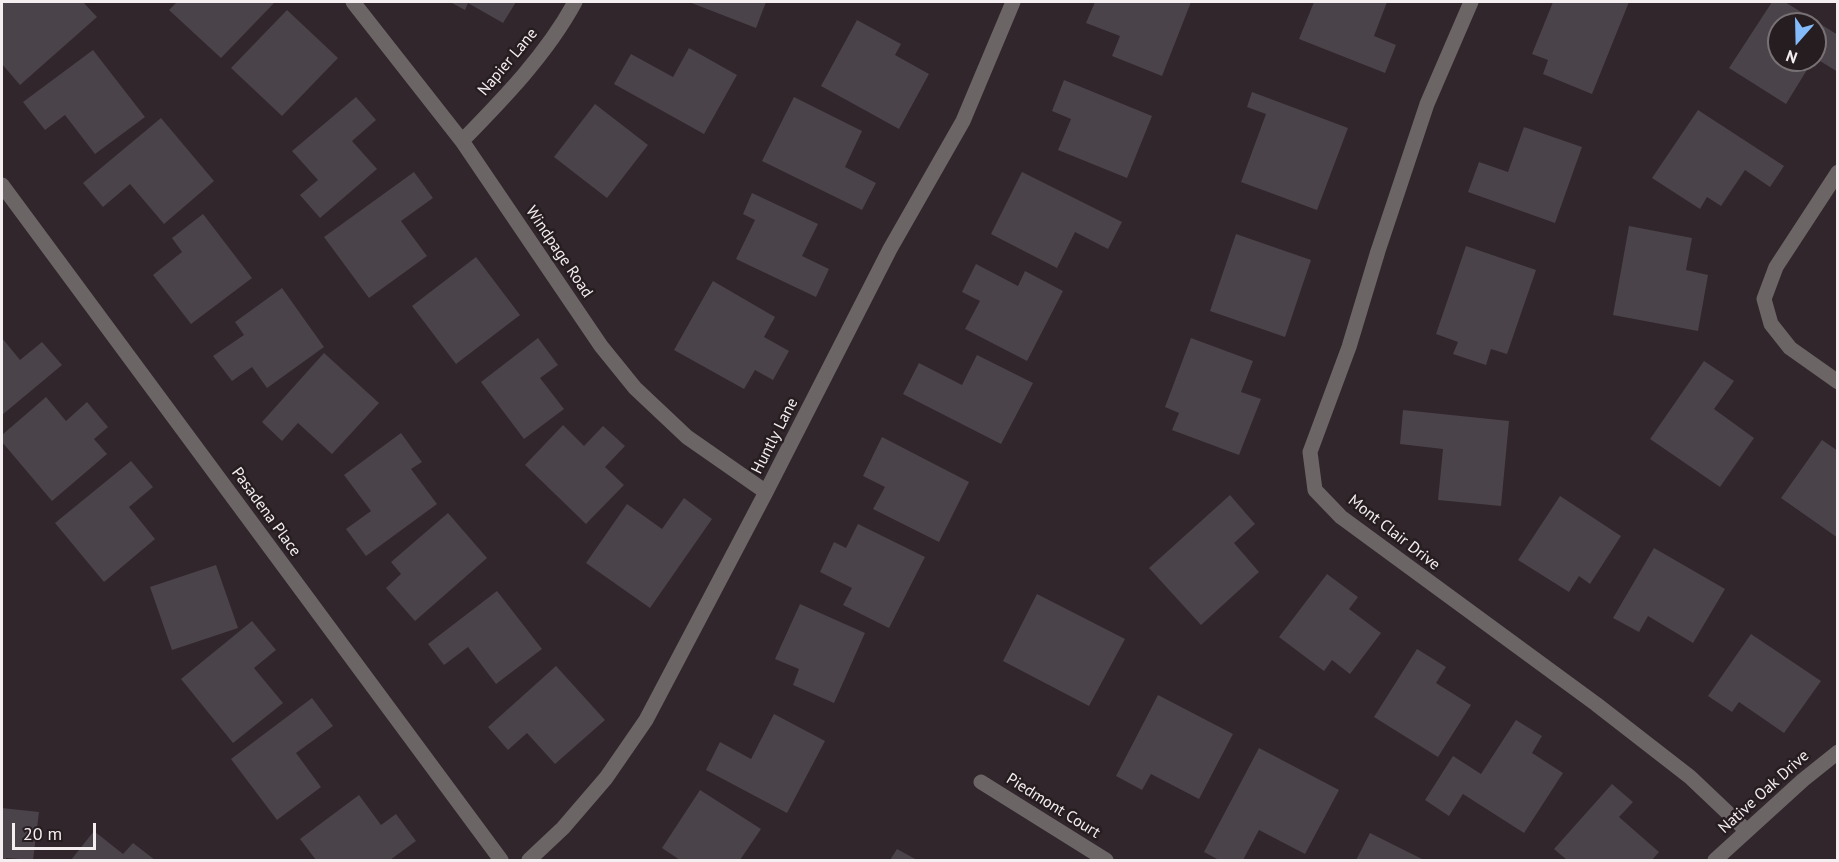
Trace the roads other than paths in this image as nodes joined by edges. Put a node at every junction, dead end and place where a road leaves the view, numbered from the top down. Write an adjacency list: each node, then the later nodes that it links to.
1 (353, 2): 5 (street, Windpage Road)
2 (576, 2): 5 (street, Napier Lane)
3 (1013, 2): 9 (street, Huntly Lane)
4 (1471, 2): 12 (street, Mont Clair Drive)
5 (462, 141): 9 (street, Windpage Road)
6 (1838, 172): 8 (street)
7 (2, 185): 13 (street, Pasadena Place)
8 (1838, 382)
9 (766, 492): 14 (street, Huntly Lane)
10 (1838, 752): 12 (street, Native Oak Drive)
11 (981, 782): 15 (street, Piedmont Court)
12 (1746, 831): 16 (street, Native Oak Drive)
13 (501, 861)
14 (530, 861)
15 (1106, 861)
16 (1715, 861)

